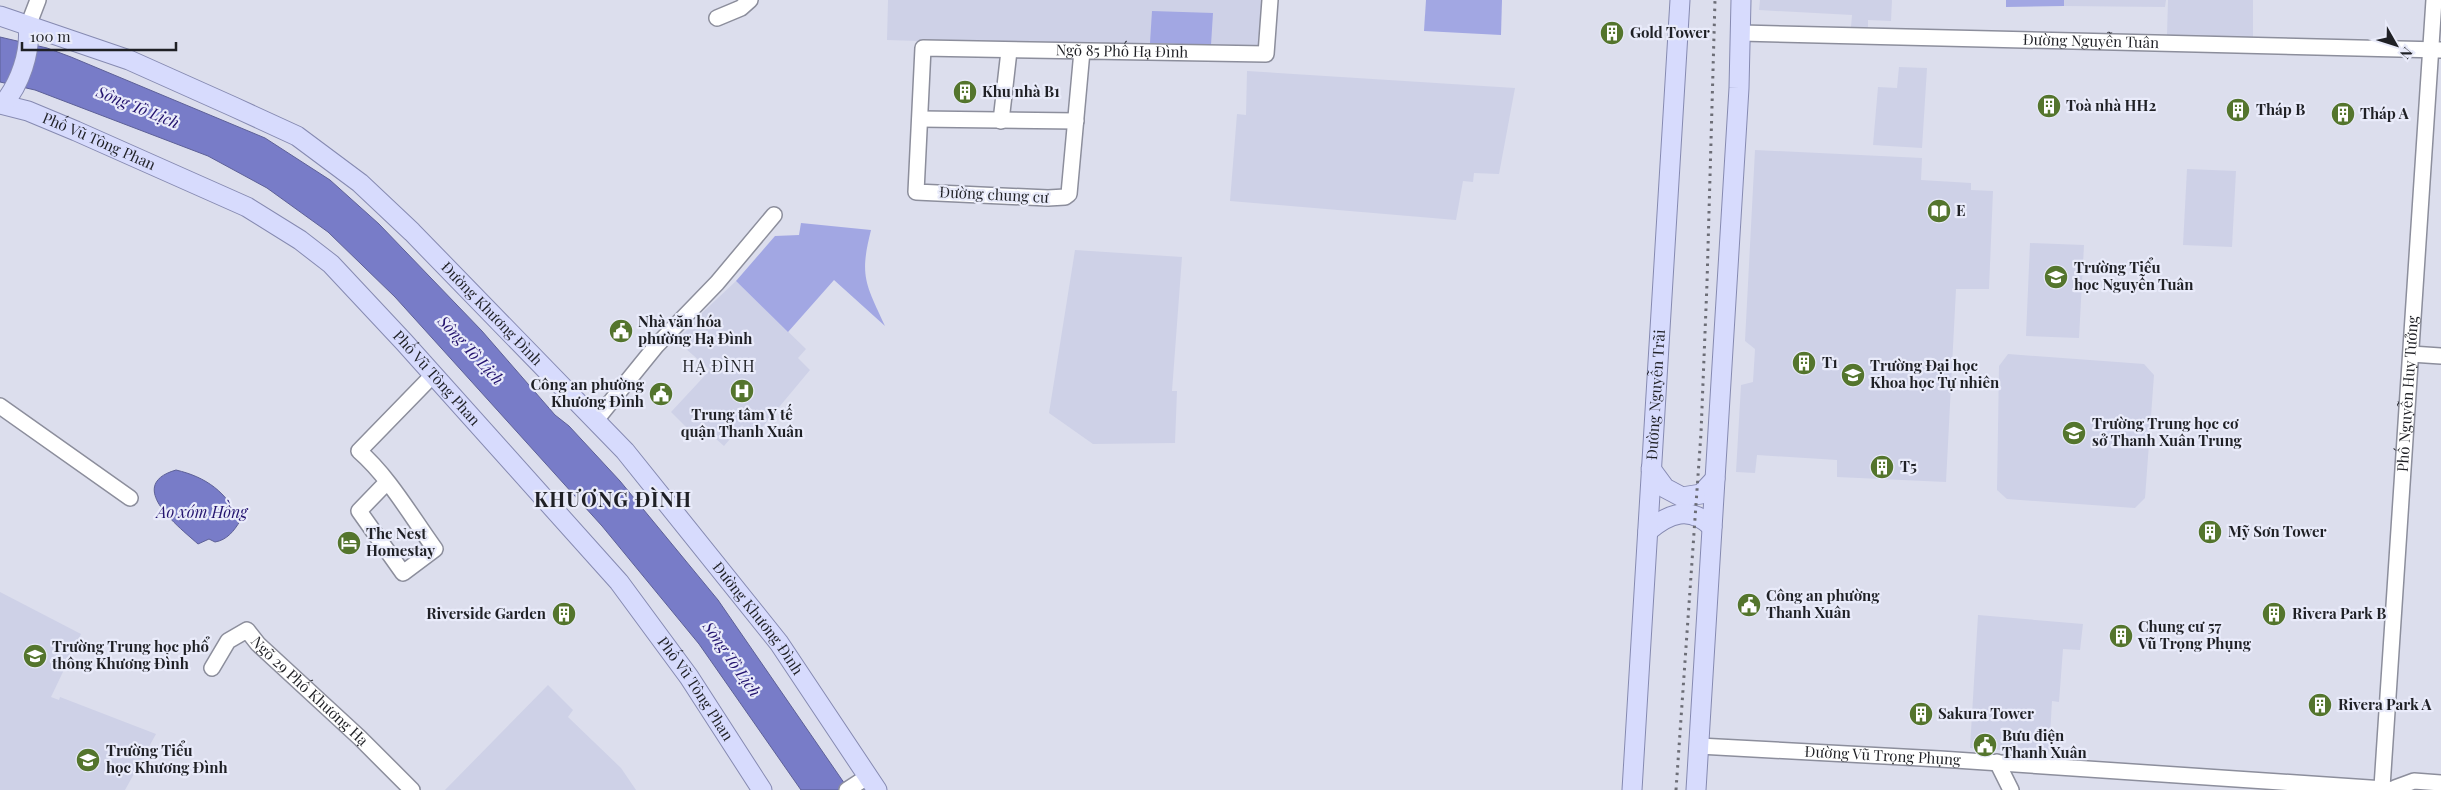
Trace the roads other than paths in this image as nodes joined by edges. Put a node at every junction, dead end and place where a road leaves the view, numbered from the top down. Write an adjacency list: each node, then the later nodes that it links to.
1 (38, 0): 11 (street)
2 (750, 0): 10 (street)
3 (1270, 0): 16 (street, Ngõ 85 Phố Hạ Đình)
4 (1680, 0): 17 (main road, Đường Nguyễn Trãi)
5 (1689, 0): 17 (main road)
6 (1732, 0): 18 (main road)
7 (1741, 0): 12 (main road)
8 (2434, 0): 14 (street, Phố Nguyễn Huy Tưởng)
9 (0, 16): 11 (main road, Đường Khương Đình)
10 (718, 18)
11 (28, 26): 19 (main road); 28 (main road, Đường Khương Đình)
12 (1741, 34): 14 (street, Đường Nguyễn Tuân); 18 (main road)
13 (923, 48): 15 (street, Ngõ 85 Phố Hạ Đình); 20 (street, Đường chung cư)
14 (2436, 50): 24 (street, Phố Nguyễn Huy Tưởng)
15 (1008, 51): 16 (street, Ngõ 85 Phố Hạ Đình); 21 (street)
16 (1082, 51): 22 (street, Đường chung cư)
17 (1675, 84): 29 (main road, Đường Nguyễn Trãi)
18 (1739, 88): 30 (main road)
19 (4, 98): 26 (main road, Phố Vũ Tông Phan)
20 (920, 119): 21 (street); 22 (street, Đường chung cư)
21 (1001, 121): 22 (street)
22 (1076, 122)
23 (774, 215): 28 (street)
24 (2411, 354): 25 (street); 40 (street, Phố Nguyễn Huy Tưởng)
25 (2441, 356)
26 (433, 375): 31 (street); 42 (main road, Phố Vũ Tông Phan)
27 (0, 406): 32 (street)
28 (596, 420): 39 (main road, Đường Khương Đình)
29 (1651, 469): 30 (main road); 34 (main road, Đường Nguyễn Trãi)
30 (1715, 479): 33 (main road)
31 (387, 482): 31 (street)
32 (130, 498)
33 (1712, 527): 34 (main road); 36 (main road)
34 (1648, 531): 43 (main road, Đường Nguyễn Trãi)
35 (212, 668): 41 (street, Ngõ 29 Phố Khương Hạ)
36 (1699, 746): 37 (street, Đường Vũ Trọng Phụng); 44 (main road)
37 (1997, 762): 40 (street, Đường Vũ Trọng Phụng); 45 (street)
38 (2441, 783): 40 (street, Đường Vũ Trọng Phụng)
39 (862, 785)
40 (2392, 789)
41 (412, 790)
42 (762, 790)
43 (1632, 790)
44 (1696, 790)
45 (2011, 790)

